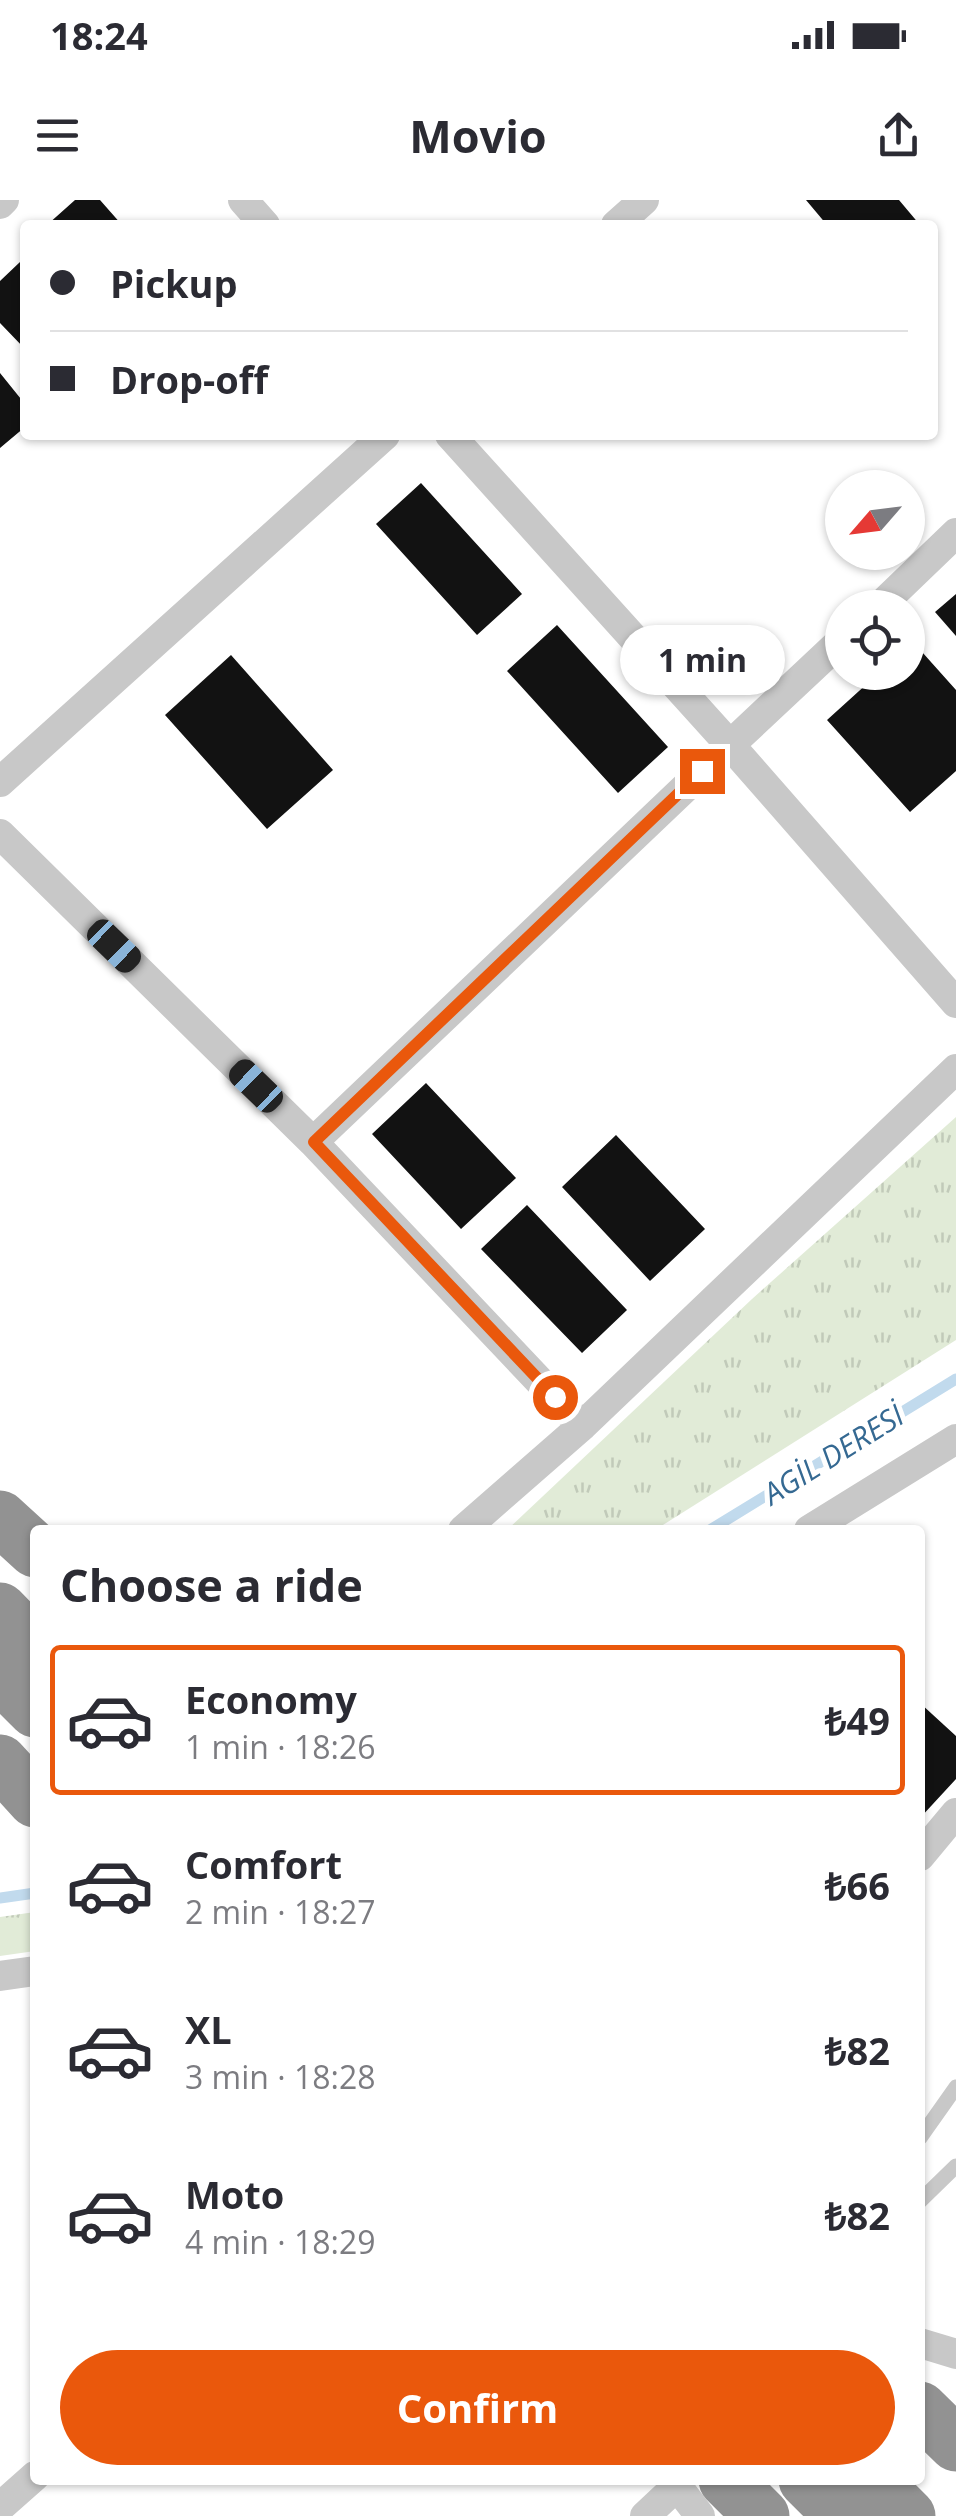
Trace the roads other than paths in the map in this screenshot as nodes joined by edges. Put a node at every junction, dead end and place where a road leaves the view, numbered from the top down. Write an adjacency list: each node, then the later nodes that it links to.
1 (243, 200): 3 (street)
2 (644, 200): 4 (street)
3 (261, 220)
4 (622, 220)
5 (379, 440): 11 (street)
6 (455, 440): 10 (street)
7 (956, 533): 8 (street)
8 (897, 590)
9 (825, 656): 10 (street)
10 (730, 745): 13 (street); 15 (street)
11 (0, 782)
12 (0, 834): 15 (street)
13 (956, 1004)
14 (956, 1070): 16 (street)
15 (314, 1142): 16 (street)
16 (582, 1426): 19 (street)
17 (956, 1439): 20 (street)
18 (0, 1518): 21 (highway)
19 (469, 1525)
20 (817, 1525)
21 (30, 1545)
22 (0, 1610): 23 (highway)
23 (30, 1641)
24 (0, 1675): 25 (highway)
25 (30, 1705)
26 (0, 1762): 27 (highway)
27 (30, 1795)
28 (956, 1813): 29 (street)
29 (925, 1850)
30 (30, 1972): 31 (street)
31 (0, 1976)
32 (956, 2087): 33 (lane)
33 (925, 2131)
34 (956, 2166): 35 (lane)
35 (925, 2196)
36 (925, 2344): 37 (street)
37 (956, 2354)
38 (925, 2414): 39 (highway)
39 (956, 2444)
40 (30, 2480): 46 (street)
41 (699, 2485): 47 (street)
42 (702, 2485): 48 (street)
43 (706, 2485): 49 (highway)
44 (811, 2485): 50 (highway)
45 (877, 2485): 51 (highway)
46 (0, 2507)
47 (646, 2516)
48 (700, 2516)
49 (762, 2516)
50 (842, 2516)
51 (908, 2516)

